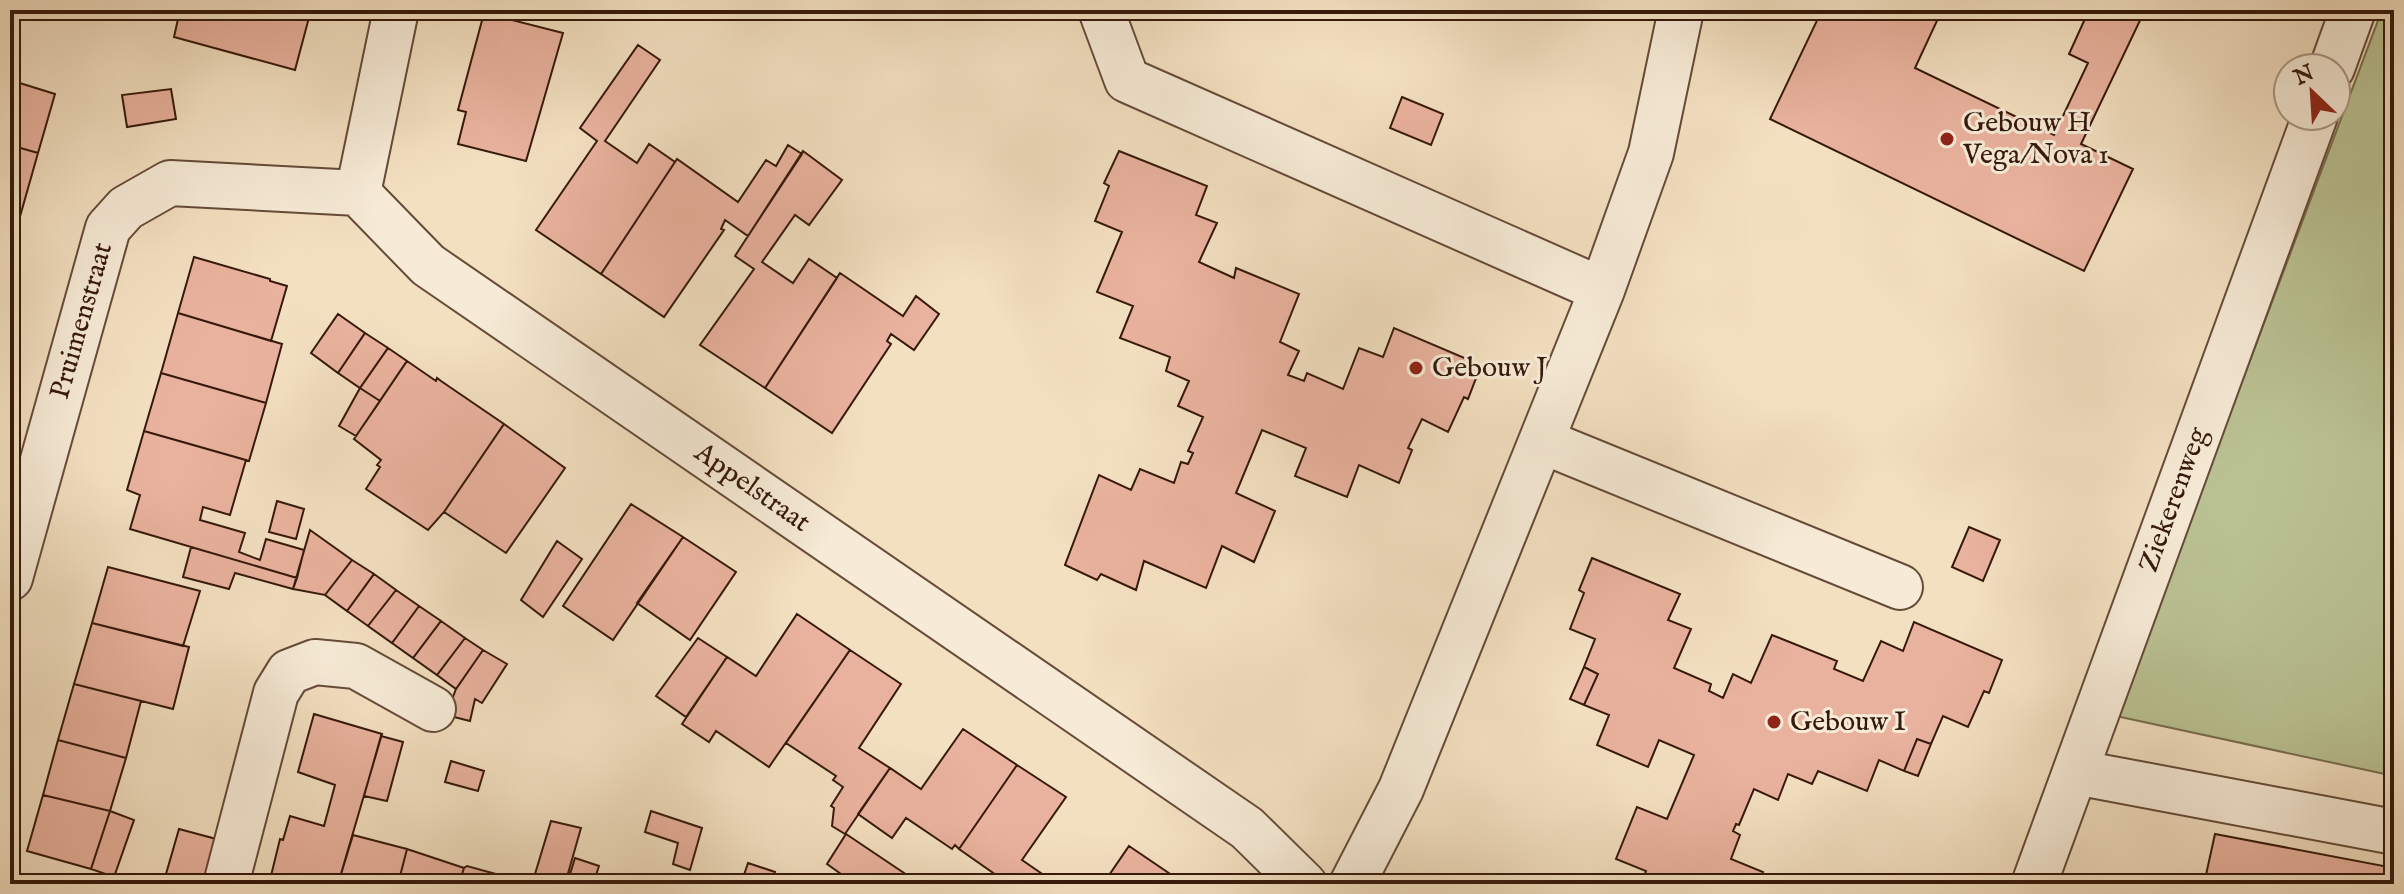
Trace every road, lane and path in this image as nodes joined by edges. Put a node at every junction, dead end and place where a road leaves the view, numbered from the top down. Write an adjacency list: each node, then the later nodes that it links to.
1 (396, 10): 7 (street)
2 (1101, 10): 8 (street)
3 (1681, 10): 8 (street)
4 (2353, 10): 5 (street)
5 (2338, 52)
6 (2309, 132): 13 (street, Ziekerenweg)
7 (358, 193): 10 (street, Pruimenstraat); 16 (street, Appelstraat)
8 (1602, 290): 9 (street)
9 (1542, 441): 11 (street); 17 (street)
10 (10, 578)
11 (1900, 587)
12 (433, 709): 15 (street)
13 (2075, 772): 14 (street); 18 (street, Ziekerenweg)
14 (2394, 832)
15 (226, 884)
16 (1304, 884)
17 (1352, 884)
18 (2034, 884)

